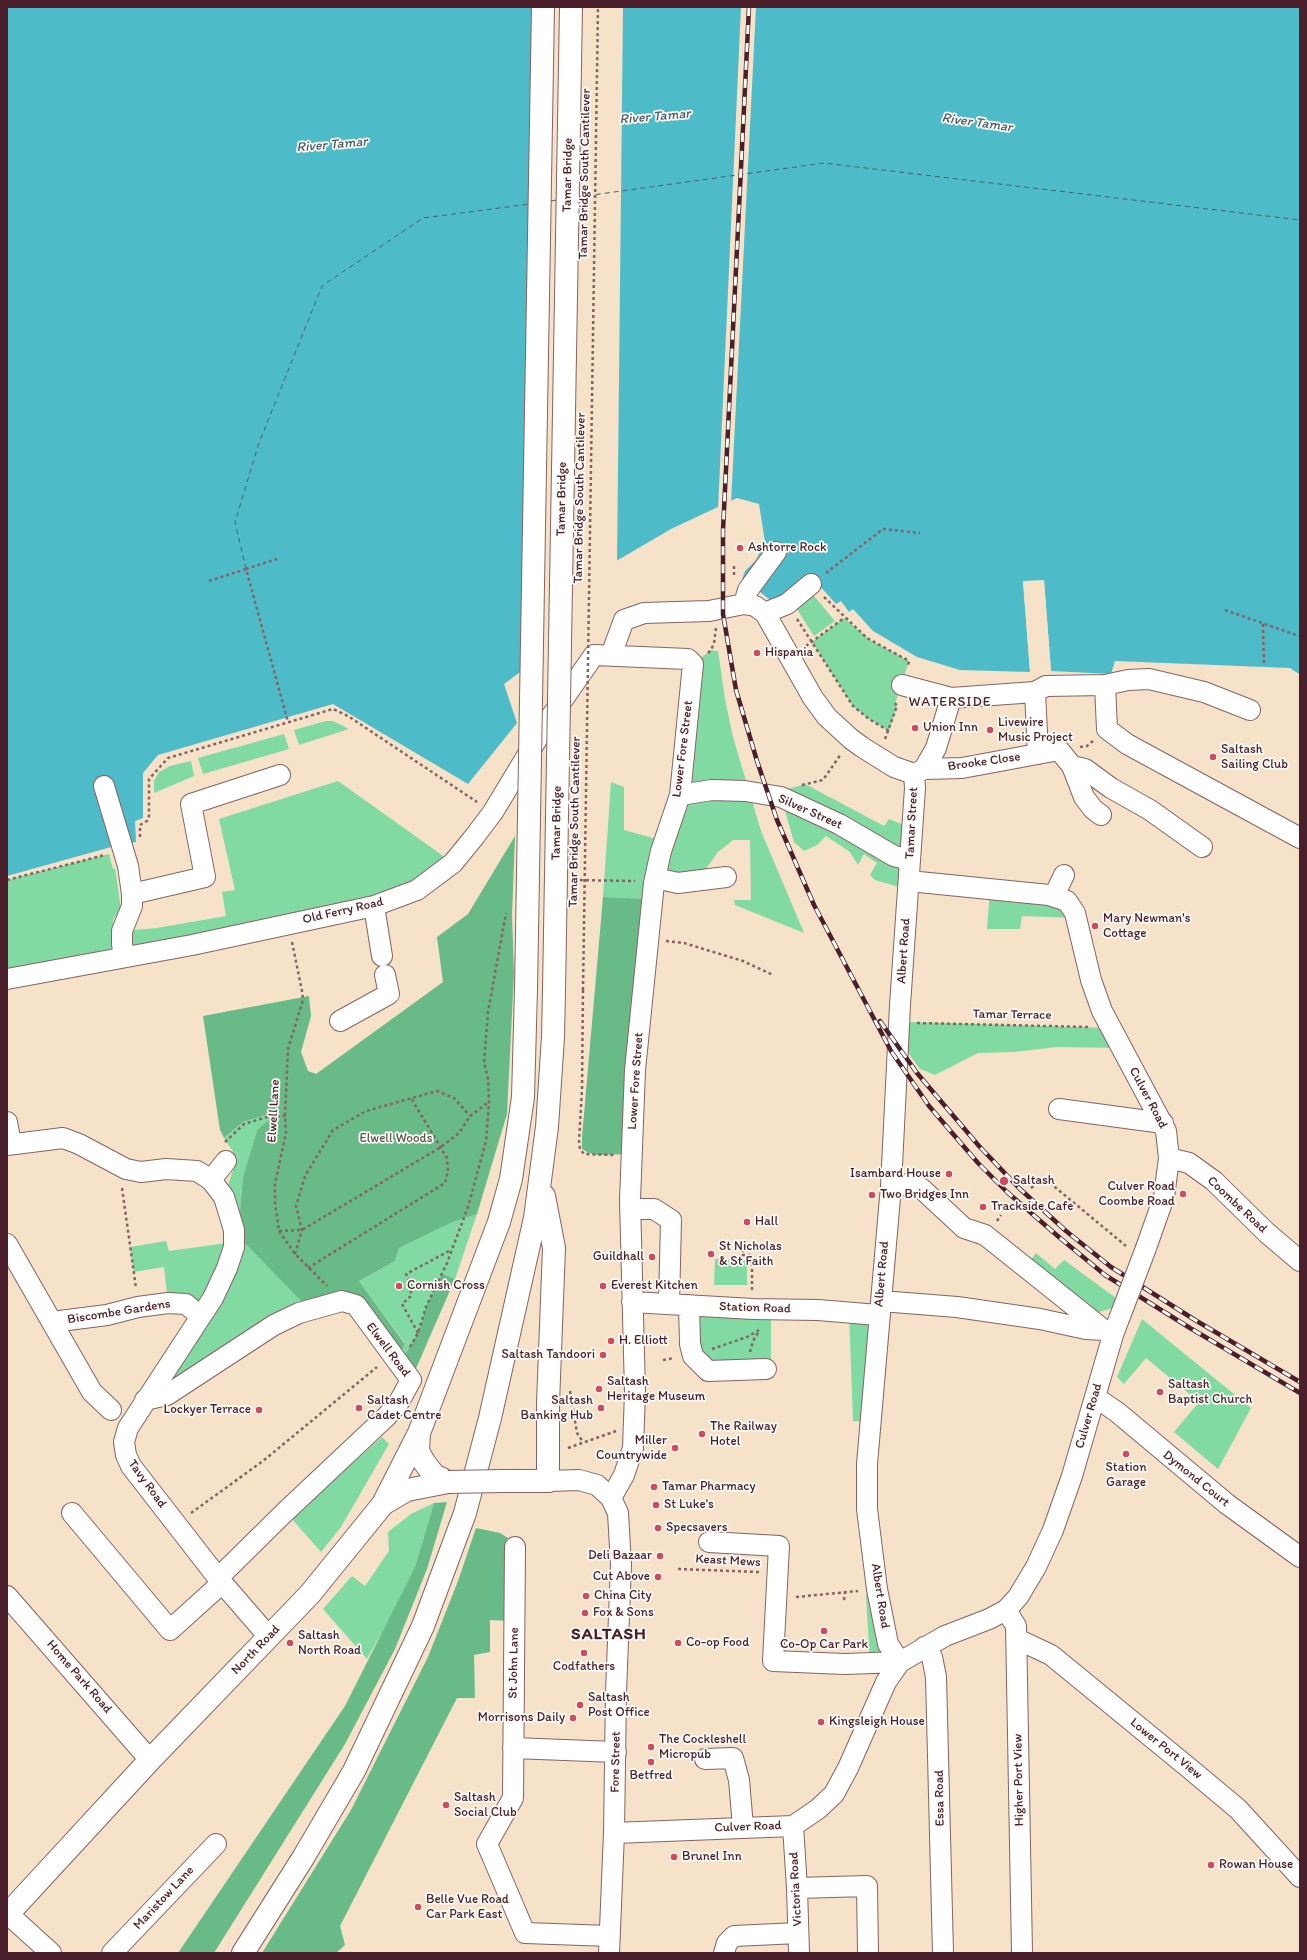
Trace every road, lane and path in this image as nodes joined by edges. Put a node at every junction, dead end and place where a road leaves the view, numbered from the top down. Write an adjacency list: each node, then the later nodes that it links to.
1 (542, 7): 110 (main road, bridge)
2 (571, 7): 77 (main road, Tamar Bridge, bridge)
3 (598, 7): 74 (path, Tamar Bridge South Cantilever, bridge)
4 (920, 533): 9 (path)
5 (776, 552): 10 (street)
6 (277, 559): 7 (path)
7 (246, 569): 8 (path); 30 (path)
8 (209, 581)
9 (811, 584): 11 (street); 15 (path)
10 (744, 604): 12 (street); 14 (street)
11 (787, 604): 14 (street); 18 (path)
12 (718, 610): 19 (street); 22 (path)
13 (1225, 610): 16 (path)
14 (765, 613): 21 (street, Tamar Street)
15 (844, 618): 18 (path); 20 (path)
16 (1263, 624): 17 (path); 23 (path)
17 (1298, 636)
18 (812, 642): 21 (path); 32 (path)
19 (611, 655): 22 (street, Old Ferry Road); 54 (street, Old Ferry Road)
20 (897, 655)
21 (790, 658): 33 (street, Tamar Street)
22 (692, 664): 42 (street, Lower Fore Street)
23 (1264, 666)
24 (902, 685): 27 (street)
25 (1105, 685): 26 (street); 29 (street); 31 (street)
26 (1035, 692): 27 (street); 35 (street)
27 (950, 698): 38 (street, Tamar Street)
28 (895, 704): 32 (path)
29 (1250, 710)
30 (288, 722)
31 (1107, 729): 34 (path); 44 (street)
32 (889, 732): 36 (path)
33 (851, 739): 36 (street, Tamar Street); 41 (path)
34 (1059, 750): 35 (street, Brooke Close); 37 (street)
35 (1038, 754): 38 (street, Brooke Close)
36 (876, 755): 38 (street, Tamar Street)
37 (1072, 766): 43 (street); 45 (street)
38 (919, 772): 46 (street, Tamar Street)
39 (280, 775): 52 (street)
40 (104, 786): 52 (street)
41 (798, 786)
42 (680, 795): 46 (street, Silver Street); 50 (street, Lower Fore Street)
43 (1101, 815)
44 (1300, 838)
45 (1202, 847)
46 (910, 860): 51 (street, Tamar Street)
47 (1064, 875): 53 (street)
48 (726, 877): 50 (street)
49 (569, 880): 50 (path)
50 (654, 880): 57 (street, Lower Fore Street)
51 (909, 881): 53 (street, Culver Road); 78 (street, Albert Road)
52 (132, 894): 58 (street)
53 (1054, 896): 63 (street, Culver Road)
54 (374, 906): 56 (street, Old Ferry Road); 61 (street)
55 (508, 906): 65 (path)
56 (288, 924): 58 (street, Old Ferry Road); 67 (path, Elwell Lane)
57 (648, 939): 59 (path); 74 (street, Lower Fore Street)
58 (124, 956): 60 (street, Old Ferry Road)
59 (773, 975)
60 (7, 979)
61 (340, 1021)
62 (913, 1023): 63 (path, Tamar Terrace)
63 (1110, 1028): 70 (street, Culver Road)
64 (412, 1098): 68 (path); 72 (path); 82 (path)
65 (489, 1102): 68 (path); 85 (path)
66 (1059, 1109): 70 (street)
67 (285, 1116): 73 (path); 83 (path, Elwell Lane)
68 (470, 1116): 72 (path)
69 (7, 1122): 71 (street)
70 (1163, 1123): 75 (street, Culver Road)
71 (9, 1145): 76 (street)
72 (441, 1147): 82 (path); 90 (path)
73 (224, 1153): 76 (street)
74 (631, 1154): 81 (street, Lower Fore Street)
75 (1169, 1158): 88 (street, Culver Road); 89 (street, Coombe Road)
76 (211, 1180): 98 (street)
77 (541, 1182): 111 (main road); 147 (main road)
78 (891, 1186): 96 (street, Albert Road); 100 (street)
79 (1031, 1188): 88 (path)
80 (125, 1209): 91 (path)
81 (630, 1209): 93 (street, Lower Fore Street); 94 (street)
82 (302, 1230): 83 (path); 87 (path)
83 (278, 1231): 87 (path)
84 (7, 1244): 99 (street)
85 (452, 1249): 102 (path); 102 (path)
86 (743, 1249): 97 (path)
87 (295, 1254): 90 (path)
88 (1144, 1254): 100 (street, Culver Road, bridge)
89 (1300, 1261)
90 (308, 1268): 92 (path)
91 (134, 1272)
92 (342, 1301): 104 (street, Elwell Road); 107 (street)
93 (632, 1302): 94 (street, Station Road); 109 (street, Lower Fore Street)
94 (669, 1304): 95 (street, Station Road)
95 (689, 1305): 97 (street, Station Road); 103 (street)
96 (880, 1308): 97 (street, Station Road); 100 (street, Station Road); 123 (street, Albert Road)
97 (762, 1309): 101 (path)
98 (200, 1316): 99 (street, Biscombe Gardens); 107 (street, Tavy Road)
99 (52, 1322): 108 (street)
100 (1112, 1328): 106 (street, Culver Road)
101 (759, 1330): 103 (path); 105 (path)
102 (418, 1333): 104 (path)
103 (693, 1356): 105 (street)
104 (396, 1360): 116 (path); 122 (street, Elwell Road)
105 (757, 1369)
106 (1095, 1397): 119 (street, Dymond Court); 127 (street, Culver Road)
107 (145, 1400): 116 (street, Tavy Road)
108 (111, 1410)
109 (634, 1426): 111 (path); 113 (street, Lower Fore Street)
110 (419, 1432): 112 (main road); 114 (main road)
111 (549, 1471): 112 (main road, North Road, bridge); 113 (street, Fore Street)
112 (448, 1482): 114 (main road, North Road)
113 (611, 1498): 133 (street, Fore Street)
114 (383, 1504): 128 (main road, North Road)
115 (72, 1513): 122 (street)
116 (176, 1523): 122 (street, Tavy Road)
117 (710, 1542): 121 (street)
118 (515, 1546): 132 (street, St John Lane)
119 (1300, 1557)
120 (678, 1569): 121 (path, Keast Mews)
121 (777, 1579): 124 (path); 131 (street)
122 (220, 1580): 128 (street, Tavy Road)
123 (877, 1588): 124 (path); 131 (street, Albert Road)
124 (845, 1592): 126 (path)
125 (7, 1596): 135 (street, Home Park Road)
126 (844, 1600)
127 (1006, 1610): 129 (street, Higher Port View); 130 (street, Culver Road)
128 (269, 1637): 135 (main road, North Road)
129 (1017, 1639): 140 (street, Lower Port View); 152 (street, Higher Port View)
130 (924, 1647): 131 (street, Culver Road); 151 (street, Essa Road)
131 (900, 1662): 136 (street, Culver Road)
132 (513, 1748): 133 (street); 144 (street, St John Lane)
133 (616, 1752): 138 (street, Fore Street)
134 (705, 1759): 137 (street)
135 (150, 1760): 142 (main road, North Road)
136 (793, 1826): 137 (street, Culver Road); 141 (street, Victoria Road)
137 (743, 1827): 138 (street, Culver Road)
138 (614, 1833): 144 (street, Fore Street)
139 (216, 1844): 146 (street, Maristow Lane)
140 (1300, 1877)
141 (798, 1888): 143 (street, Victoria Road); 150 (street)
142 (8, 1914): 145 (street)
143 (798, 1933): 148 (street); 149 (street, Victoria Road)
144 (609, 1945)
145 (50, 1953)
146 (112, 1953)
147 (242, 1953)
148 (724, 1953)
149 (799, 1953)
150 (868, 1953)
151 (943, 1953)
152 (1022, 1953)

